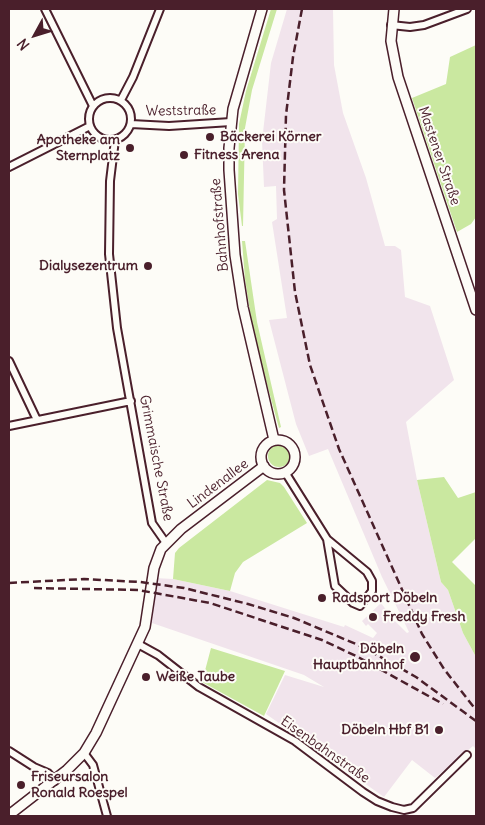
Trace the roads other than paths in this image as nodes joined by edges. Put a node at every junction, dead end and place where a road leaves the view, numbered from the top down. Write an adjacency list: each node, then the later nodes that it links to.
1 (45, 9): 8 (street)
2 (160, 9): 7 (street)
3 (262, 9): 9 (main road, Bahnhofstraße)
4 (394, 9): 6 (main road, Mastener Straße)
5 (467, 9): 6 (street)
6 (391, 26): 14 (main road, Mastener Straße)
7 (121, 100): 8 (street); 10 (street)
8 (93, 106): 11 (street)
9 (231, 122): 10 (street, Weststraße); 19 (main road, Bahnhofstraße)
10 (131, 124): 12 (street)
11 (90, 126): 12 (street); 13 (street)
12 (115, 140): 16 (street, Grimmaische Straße)
13 (9, 167)
14 (476, 310)
15 (9, 361): 17 (street)
16 (131, 401): 17 (street); 23 (street, Grimmaische Straße)
17 (37, 420): 18 (street)
18 (9, 426)
19 (274, 440): 20 (main road); 21 (main road)
20 (264, 466): 21 (main road); 23 (main road, Lindenallee)
21 (285, 472): 22 (street)
22 (327, 539): 22 (street)
23 (166, 543): 24 (main road)
24 (138, 644): 26 (main road); 27 (street, Eisenbahnstraße)
25 (9, 751): 28 (street)
26 (84, 753): 28 (main road); 30 (street)
27 (467, 755)
28 (55, 781): 29 (main road)
29 (9, 815)
30 (106, 816)

